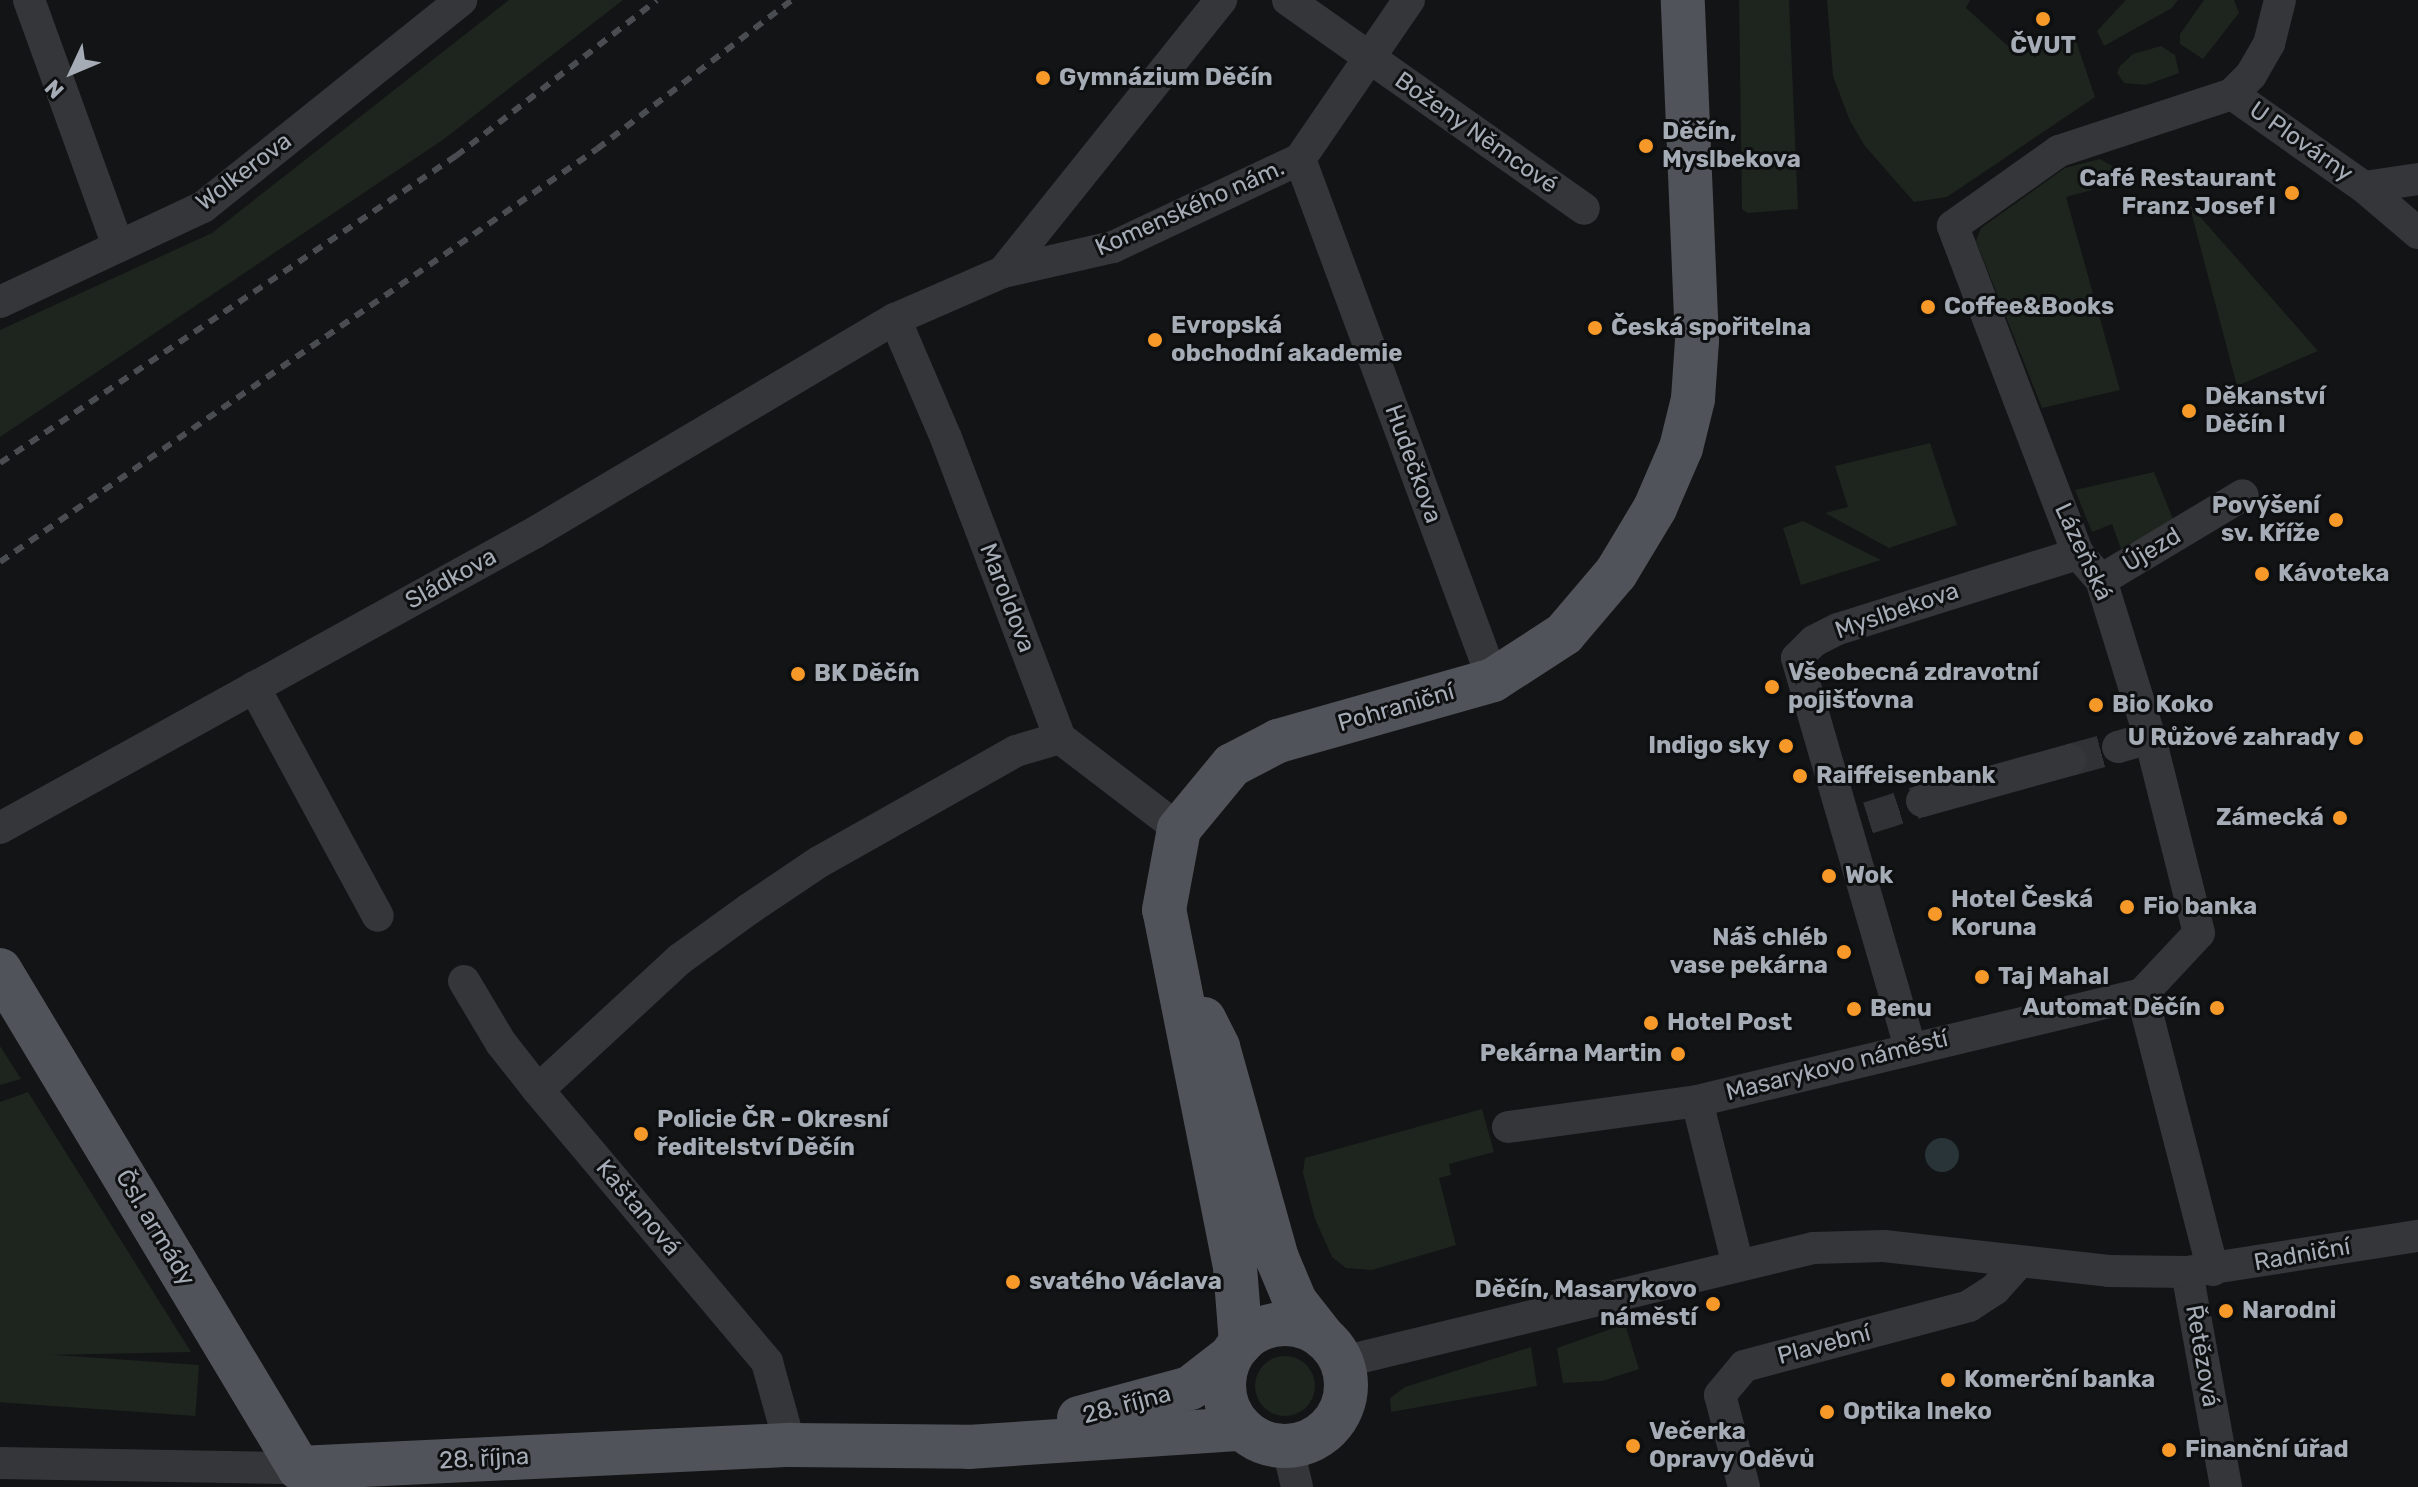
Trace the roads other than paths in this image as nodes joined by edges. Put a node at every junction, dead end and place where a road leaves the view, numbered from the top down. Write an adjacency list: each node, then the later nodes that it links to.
1 (29, 0): 15 (street)
2 (461, 0): 15 (street, Wolkerova)
3 (1221, 0): 16 (street, Komenského nám.)
4 (1288, 0): 8 (street)
5 (1409, 0): 8 (street, Komenského nám.)
6 (1683, 0): 22 (main road, Pohraniční)
7 (2280, 0): 9 (street)
8 (1369, 57): 10 (street, Komenského nám.); 13 (street, Boženy Němcové)
9 (2232, 94): 12 (street, U Plovárny); 20 (street, Lázeňská)
10 (1300, 159): 16 (street, Komenského nám.); 22 (street, Hudečkova)
11 (2418, 179): 12 (street, U Plovárny)
12 (2364, 187): 14 (street)
13 (1584, 209)
14 (2418, 233)
15 (118, 246): 17 (street, Wolkerova)
16 (1003, 272): 18 (street, Komenského nám.)
17 (0, 302)
18 (895, 319): 23 (street, Sládkova); 24 (street, Maroldova)
19 (2243, 495): 21 (street, Újezd)
20 (2078, 554): 21 (street, Lázeňská); 36 (street, Myslbekova)
21 (2101, 580): 25 (street, Lázeňská)
22 (1493, 680): 30 (main road, Pohraniční)
23 (254, 687): 29 (street, Sládkova); 31 (street)
24 (1060, 738): 30 (street); 37 (street)
25 (2150, 738): 26 (street); 35 (street, Lázeňská)
26 (2118, 747)
27 (2070, 760): 28 (street)
28 (1922, 801)
29 (0, 828)
30 (1179, 829): 33 (main road, Pohraniční)
31 (378, 916)
32 (0, 970): 51 (main road, Čsl. armády)
33 (1180, 975): 44 (main road, Pohraniční); 45 (main road, Pohraniční)
34 (464, 981): 37 (street, Kaštanová)
35 (2142, 994): 36 (street, Masarykovo náměstí); 43 (street)
36 (1910, 1047): 38 (street, Masarykovo náměstí)
37 (538, 1090): 47 (street, Kaštanová)
38 (1697, 1101): 39 (street); 42 (street, Masarykovo náměstí)
39 (1508, 1127)
40 (2418, 1236): 43 (street, Radniční)
41 (2019, 1262): 42 (street); 43 (street); 52 (street, Plavební)
42 (1738, 1265): 45 (street)
43 (2200, 1271): 53 (street, Řetězová)
44 (1236, 1350): 45 (main road); 46 (main road); 48 (main road, 28. října)
45 (1333, 1350): 50 (main road)
46 (1240, 1429): 48 (main road, 28. října); 50 (main road)
47 (790, 1445): 48 (main road, 28. října); 51 (main road, 28. října)
48 (968, 1447)
49 (0, 1463): 51 (street, 28. října)
50 (1293, 1468)
51 (305, 1477)
52 (1744, 1487)
53 (2226, 1487)

